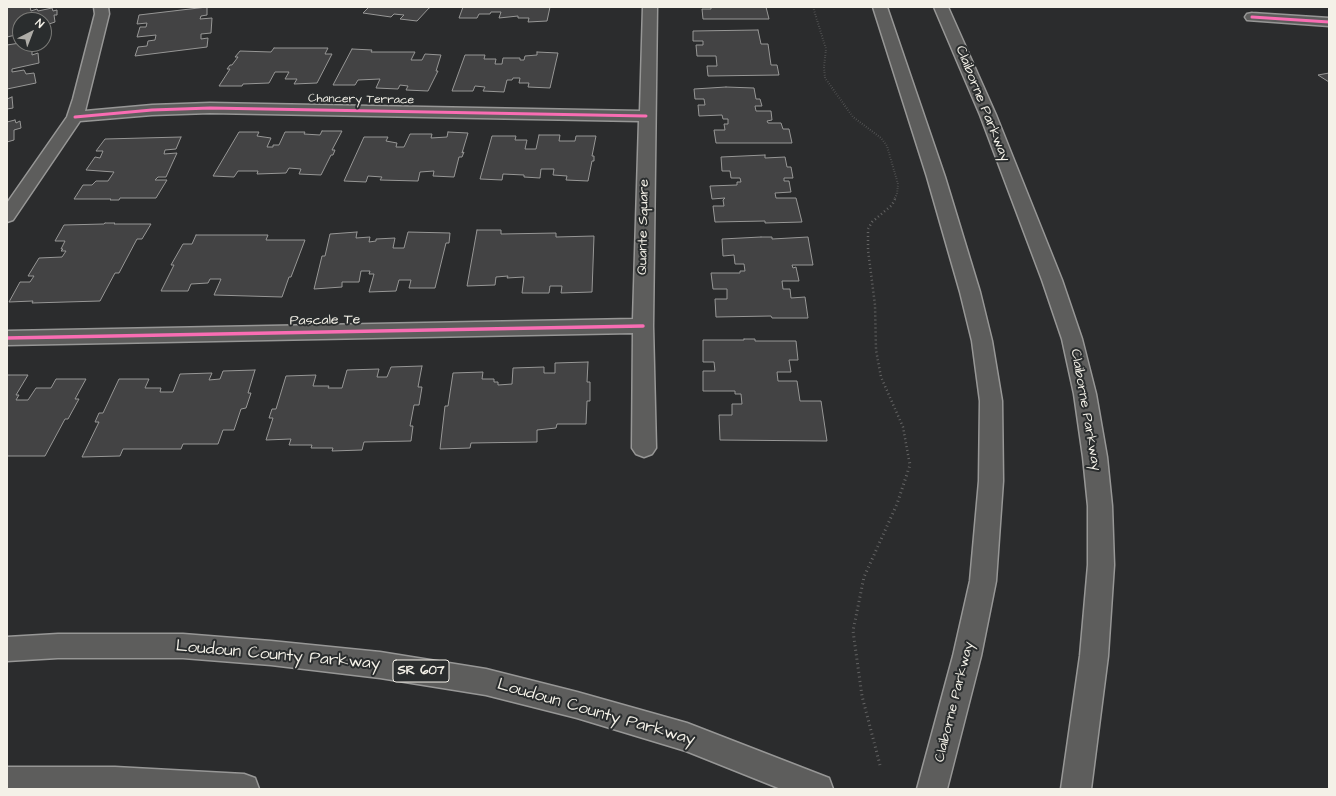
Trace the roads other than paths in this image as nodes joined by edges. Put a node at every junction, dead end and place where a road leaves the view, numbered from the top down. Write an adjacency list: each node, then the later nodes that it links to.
1 (101, 7): 8 (main road)
2 (650, 7): 7 (main road, Quante Square)
3 (880, 7): 17 (main road, Claiborne Parkway)
4 (941, 7): 18 (main road, Claiborne Parkway)
5 (1252, 16): 6 (main road)
6 (1329, 22)
7 (646, 116): 8 (main road, Chancery Terrace); 10 (main road, Quante Square)
8 (75, 117): 9 (main road)
9 (7, 216)
10 (643, 326): 11 (main road, Pascale Te); 12 (main road, Quante Square)
11 (7, 338)
12 (644, 448)
13 (7, 649): 16 (main road, Loudoun County Parkway / SR 607)
14 (7, 782): 15 (main road)
15 (244, 789)
16 (818, 789)
17 (932, 789)
18 (1076, 789)

